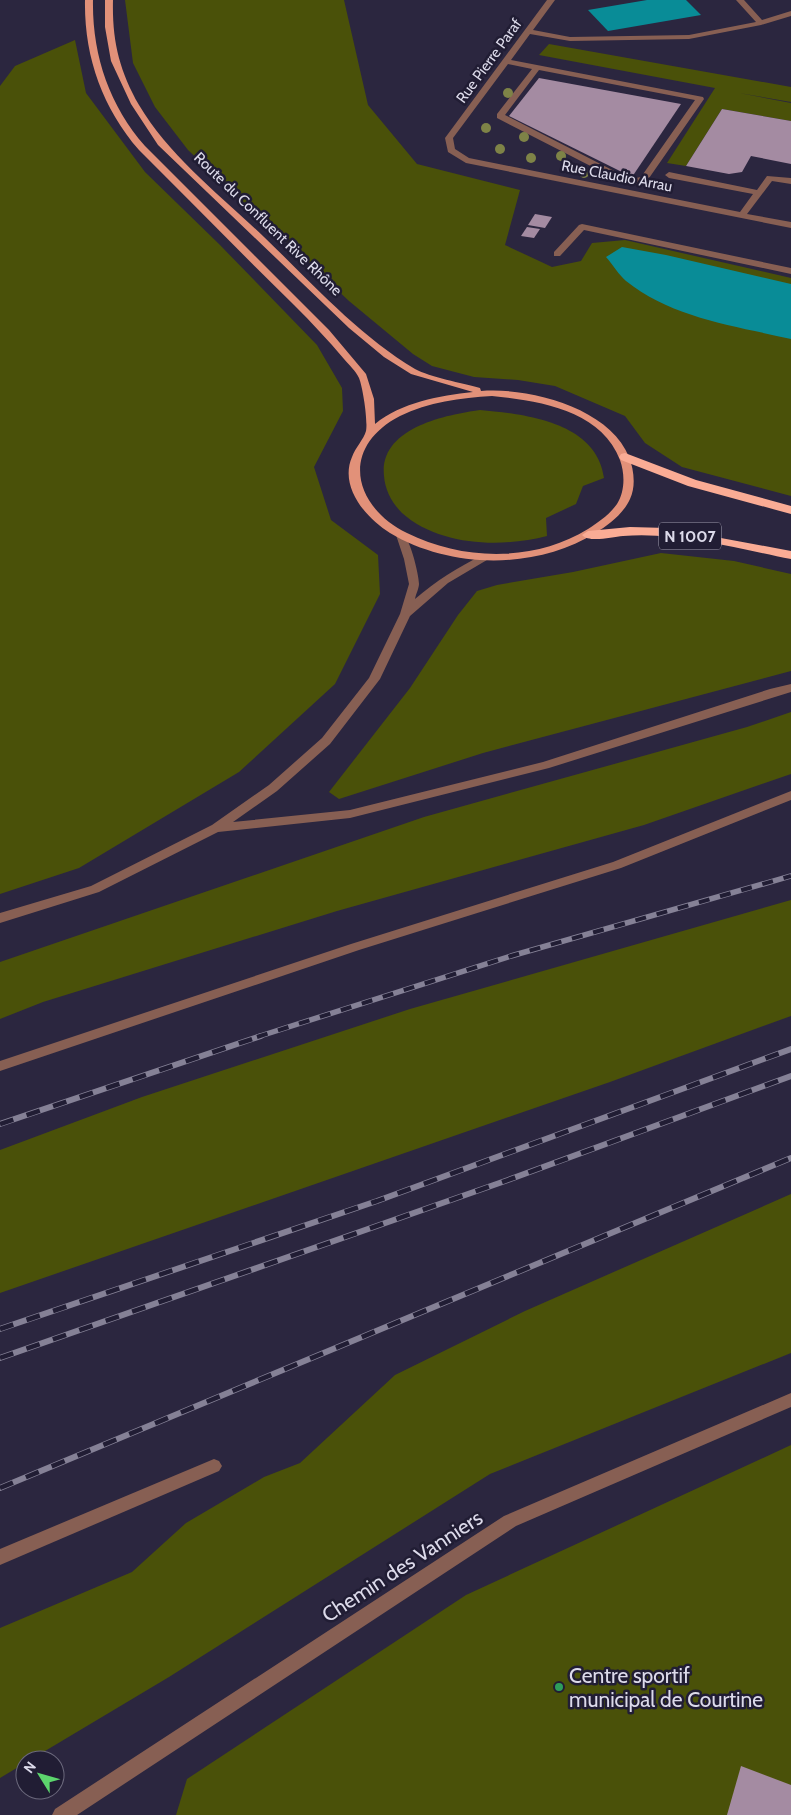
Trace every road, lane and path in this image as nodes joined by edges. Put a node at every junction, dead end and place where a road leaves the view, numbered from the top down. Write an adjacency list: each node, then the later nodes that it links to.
1 (89, 0): 19 (main road, Route du Confluent Rive Rhône)
2 (108, 0): 18 (main road, Route du Confluent Rive Rhône)
3 (551, 0): 7 (street, Rue Pierre Paraf)
4 (740, 0): 6 (street)
5 (791, 13): 6 (street)
6 (761, 23): 7 (street)
7 (528, 31): 8 (street, Rue Pierre Paraf)
8 (505, 61): 9 (street); 10 (street, Rue Pierre Paraf)
9 (537, 68): 9 (street)
10 (449, 138): 14 (street, Rue Claudio Arrau)
11 (669, 174): 13 (street)
12 (791, 182): 13 (street)
13 (759, 192): 14 (street)
14 (742, 215): 15 (street, Rue Claudio Arrau)
15 (791, 225)
16 (557, 254): 17 (street)
17 (791, 271)
18 (492, 393): 19 (main road); 20 (main road)
19 (371, 433): 22 (main road)
20 (625, 457): 21 (highway); 23 (main road)
21 (791, 510)
22 (401, 535): 25 (main road); 26 (street)
23 (588, 535): 24 (highway, N 1007); 25 (main road)
24 (791, 555)
25 (487, 557): 26 (street)
26 (405, 614): 29 (street)
27 (791, 688): 29 (street)
28 (791, 795): 31 (street)
29 (216, 828): 30 (street)
30 (0, 918)
31 (0, 1066)
32 (791, 1400): 35 (street, Chemin des Vanniers)
33 (214, 1466): 34 (street)
34 (0, 1557)
35 (61, 1815)

